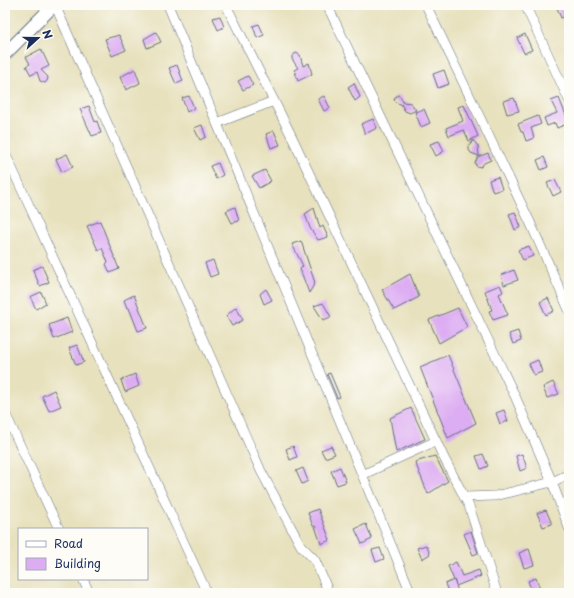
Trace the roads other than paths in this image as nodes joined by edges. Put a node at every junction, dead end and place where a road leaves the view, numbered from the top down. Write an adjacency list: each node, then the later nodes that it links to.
1 (55, 5): 7 (street); 24 (street)
2 (168, 5): 10 (street)
3 (226, 5): 9 (street)
4 (327, 5): 17 (street)
5 (426, 5): 12 (street)
6 (525, 5): 8 (street)
7 (5, 54)
8 (569, 100)
9 (274, 101): 10 (street); 14 (street)
10 (217, 123): 16 (street)
11 (5, 153): 23 (street)
12 (569, 310)
13 (5, 413): 19 (street)
14 (436, 441): 16 (street); 18 (street)
15 (569, 474): 17 (street)
16 (362, 475): 25 (street)
17 (552, 482): 18 (street); 20 (street)
18 (464, 497): 26 (street)
19 (59, 528)
20 (569, 528)
21 (83, 580): 22 (street)
22 (89, 593)
23 (207, 593)
24 (329, 593)
25 (411, 593)
26 (497, 593)

